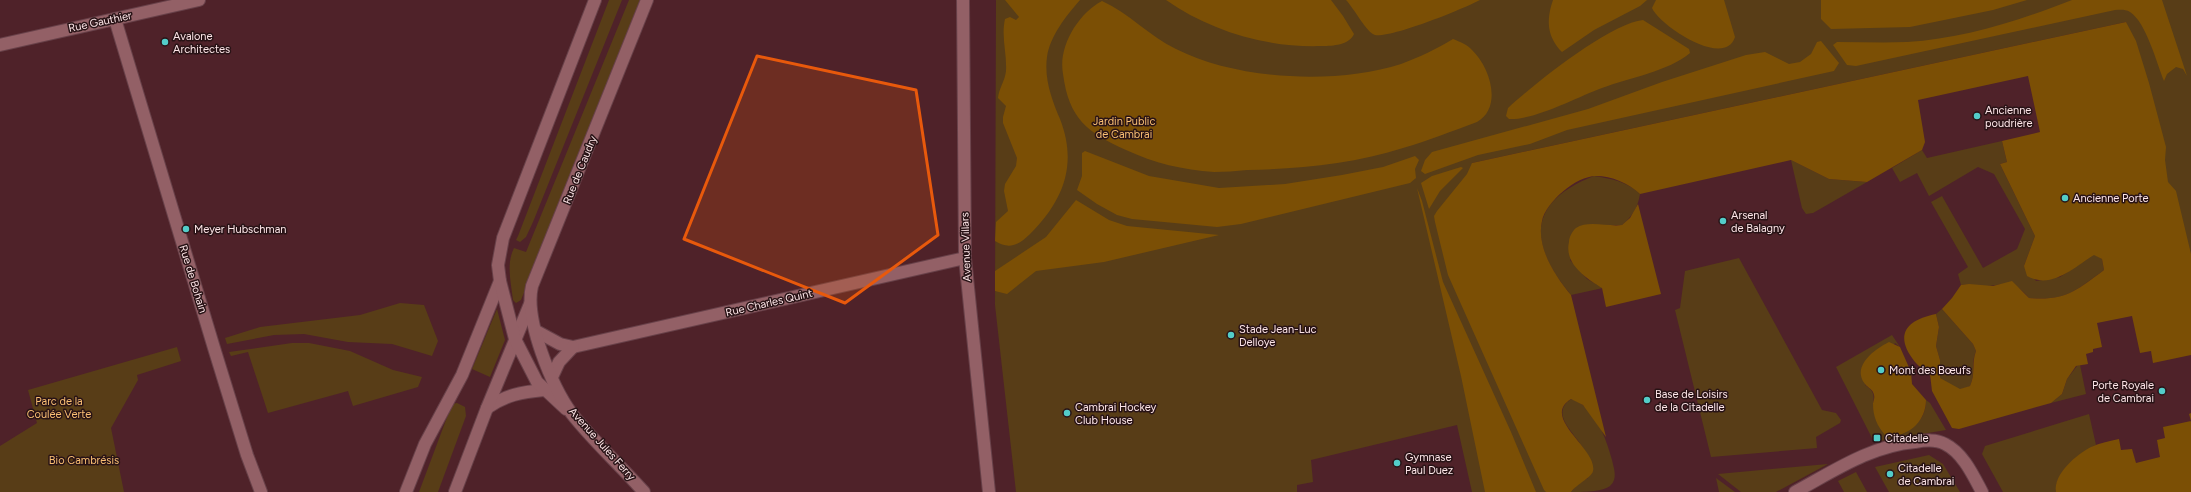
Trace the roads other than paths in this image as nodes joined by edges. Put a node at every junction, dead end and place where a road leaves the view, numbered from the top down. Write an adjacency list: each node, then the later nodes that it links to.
1 (595, 0): 8 (street)
2 (648, 0): 9 (street, Rue de Caudry)
3 (963, 0): 7 (street, Avenue Villars)
4 (191, 1): 5 (street, Rue Gauthier)
5 (115, 19): 6 (street, Rue Gauthier); 17 (street, Rue de Bohain)
6 (0, 45)
7 (965, 258): 12 (street, Rue Charles Quint); 21 (street, Avenue Villars)
8 (500, 281): 11 (street); 18 (street)
9 (530, 304): 10 (street, Avenue Jules Ferry); 11 (street, Rue de Caudry)
10 (536, 331): 12 (street); 13 (street, Avenue Jules Ferry)
11 (515, 339): 14 (street); 15 (street, Rue de Caudry)
12 (573, 347): 13 (street)
13 (552, 377): 16 (street, Avenue Jules Ferry)
14 (544, 390): 15 (street); 16 (street)
15 (487, 408): 19 (street, Rue de Caudry)
16 (572, 413): 20 (street, Avenue Jules Ferry)
17 (261, 492)
18 (406, 492)
19 (455, 492)
20 (644, 492)
21 (989, 492)
22 (1795, 492): 23 (street)
23 (1982, 492)

